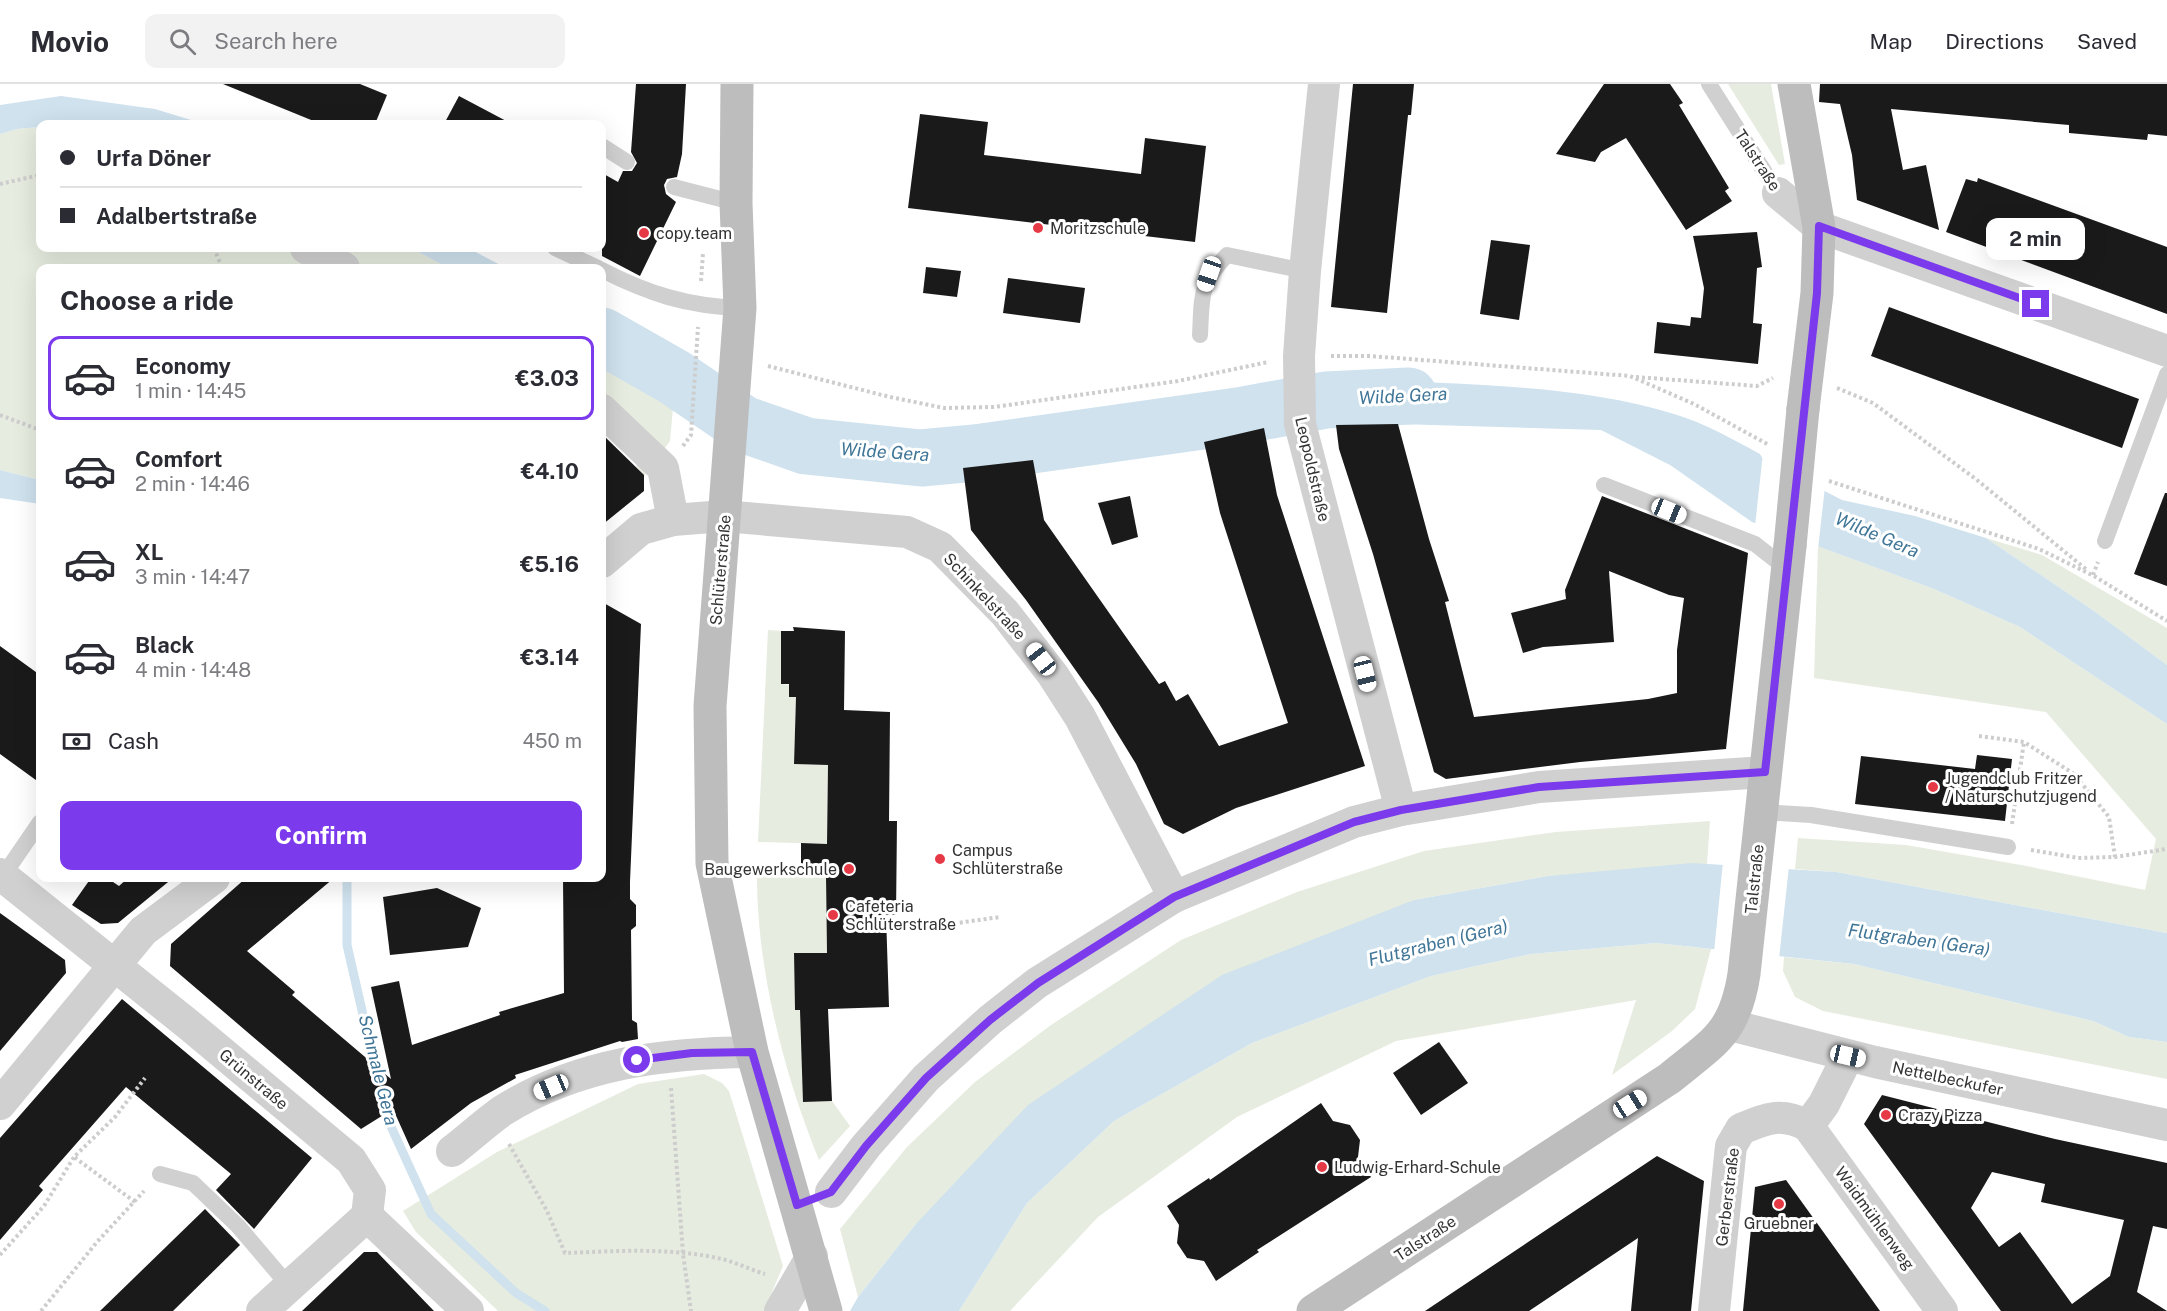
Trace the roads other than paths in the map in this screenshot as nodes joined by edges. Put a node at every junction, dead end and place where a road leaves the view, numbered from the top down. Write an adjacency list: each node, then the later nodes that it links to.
1 (737, 84): 9 (main road, Schlüterstraße)
2 (1324, 84): 15 (street, Leopoldstraße)
3 (1708, 84): 8 (lane, Talstraße)
4 (1794, 84): 10 (main road, Talstraße)
5 (606, 149): 6 (lane)
6 (627, 162)
7 (674, 187): 9 (lane)
8 (1778, 193): 10 (street, Talstraße)
9 (736, 203): 17 (main road, Schlüterstraße)
10 (1819, 226): 19 (street); 26 (main road, Talstraße, bridge)
11 (314, 252): 13 (street)
12 (563, 252): 14 (lane)
13 (336, 264)
14 (589, 264)
15 (1305, 271): 18 (lane); 29 (street, Leopoldstraße)
16 (606, 272): 17 (lane)
17 (740, 308): 23 (main road, Schlüterstraße)
18 (1200, 335)
19 (2167, 351)
20 (2167, 374): 25 (lane)
21 (606, 417): 24 (street)
22 (1604, 485): 26 (lane)
23 (724, 516): 24 (street, Schinkelstraße); 35 (street, Schinkelstraße); 38 (main road, Schlüterstraße)
24 (673, 520): 27 (street, Schinkelstraße)
25 (2105, 541)
26 (1789, 557): 28 (main road, Talstraße)
27 (606, 559)
28 (1765, 772): 29 (street); 30 (main road, Talstraße)
29 (1401, 810): 35 (street)
30 (1761, 812): 32 (lane); 37 (main road, Talstraße)
31 (36, 828): 33 (lane)
32 (2008, 847)
33 (2, 875): 36 (street, Grünstraße)
34 (209, 882): 36 (street)
35 (1174, 897): 45 (street)
36 (113, 965): 40 (street); 47 (street, Grünstraße)
37 (1730, 1025): 39 (street, Nettelbeckufer); 52 (main road, Talstraße)
38 (752, 1052): 43 (street); 46 (main road, Schlüterstraße)
39 (1848, 1056): 41 (street, Nettelbeckufer); 42 (street)
40 (0, 1104)
41 (2167, 1125)
42 (1808, 1126): 53 (street, Gerberstraße); 54 (street, Waidmühlenweg)
43 (452, 1151)
44 (160, 1174): 48 (lane)
45 (831, 1192): 46 (lane)
46 (797, 1205): 49 (main road, Schlüterstraße)
47 (367, 1216): 48 (street); 51 (street)
48 (289, 1286): 50 (street)
49 (807, 1289)
50 (262, 1311)
51 (468, 1311)
52 (1313, 1311)
53 (1714, 1311)
54 (1942, 1311)

